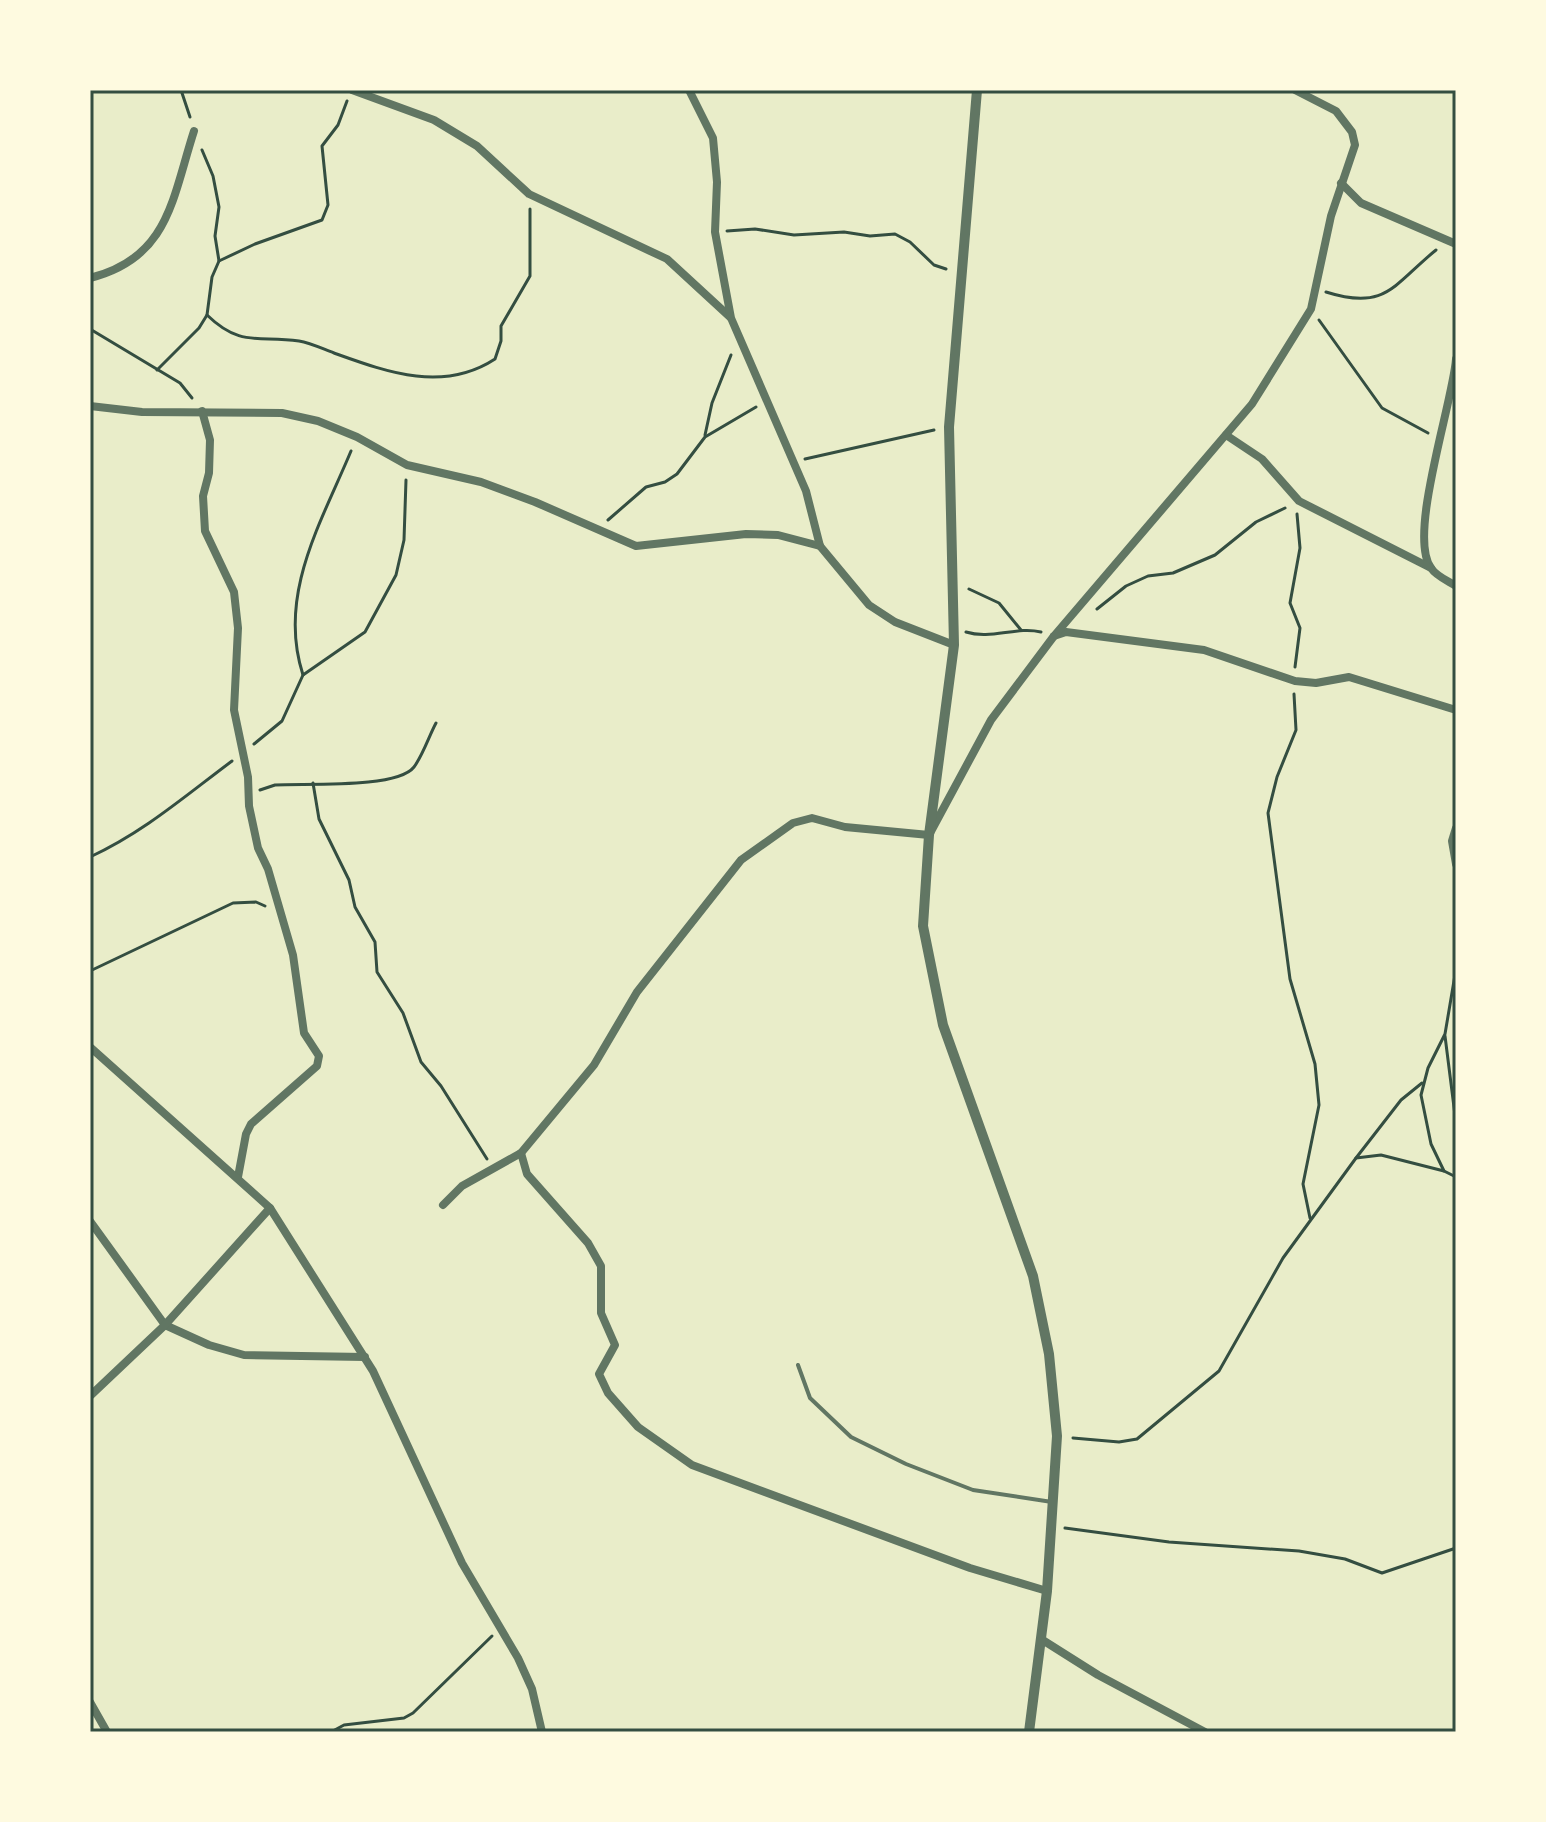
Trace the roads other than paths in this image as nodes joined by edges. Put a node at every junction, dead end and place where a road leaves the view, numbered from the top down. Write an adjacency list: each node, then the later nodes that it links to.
1 (351, 90): 9 (street)
2 (689, 90): 9 (street)
3 (977, 90): 18 (street)
4 (1295, 90): 6 (street)
5 (194, 131): 8 (street)
6 (1341, 183): 7 (street); 13 (street)
7 (1452, 242)
8 (90, 278)
9 (731, 318): 14 (street)
10 (1456, 359): 15 (street)
11 (90, 406): 12 (street)
12 (201, 411): 14 (street); 25 (street)
13 (1226, 435): 15 (street); 17 (street)
14 (820, 546): 18 (street)
15 (1431, 568): 16 (street)
16 (1456, 586)
17 (1054, 636): 19 (street); 21 (street)
18 (954, 645): 21 (street)
19 (1456, 710)
20 (1456, 828): 22 (street)
21 (929, 835): 24 (street); 33 (street)
22 (1456, 864)
23 (90, 1047): 25 (street)
24 (521, 1153): 26 (street); 34 (street)
25 (238, 1177): 27 (street)
26 (443, 1205)
27 (270, 1208): 29 (street); 30 (street)
28 (90, 1221): 29 (street)
29 (165, 1325): 30 (street); 32 (street)
30 (365, 1357): 38 (street)
31 (798, 1365): 33 (lane)
32 (90, 1396)
33 (1052, 1502): 34 (street)
34 (1047, 1591): 35 (street)
35 (1041, 1639): 39 (street); 40 (street)
36 (90, 1702): 37 (street)
37 (107, 1732)
38 (542, 1732)
39 (1029, 1732)
40 (1205, 1732)

